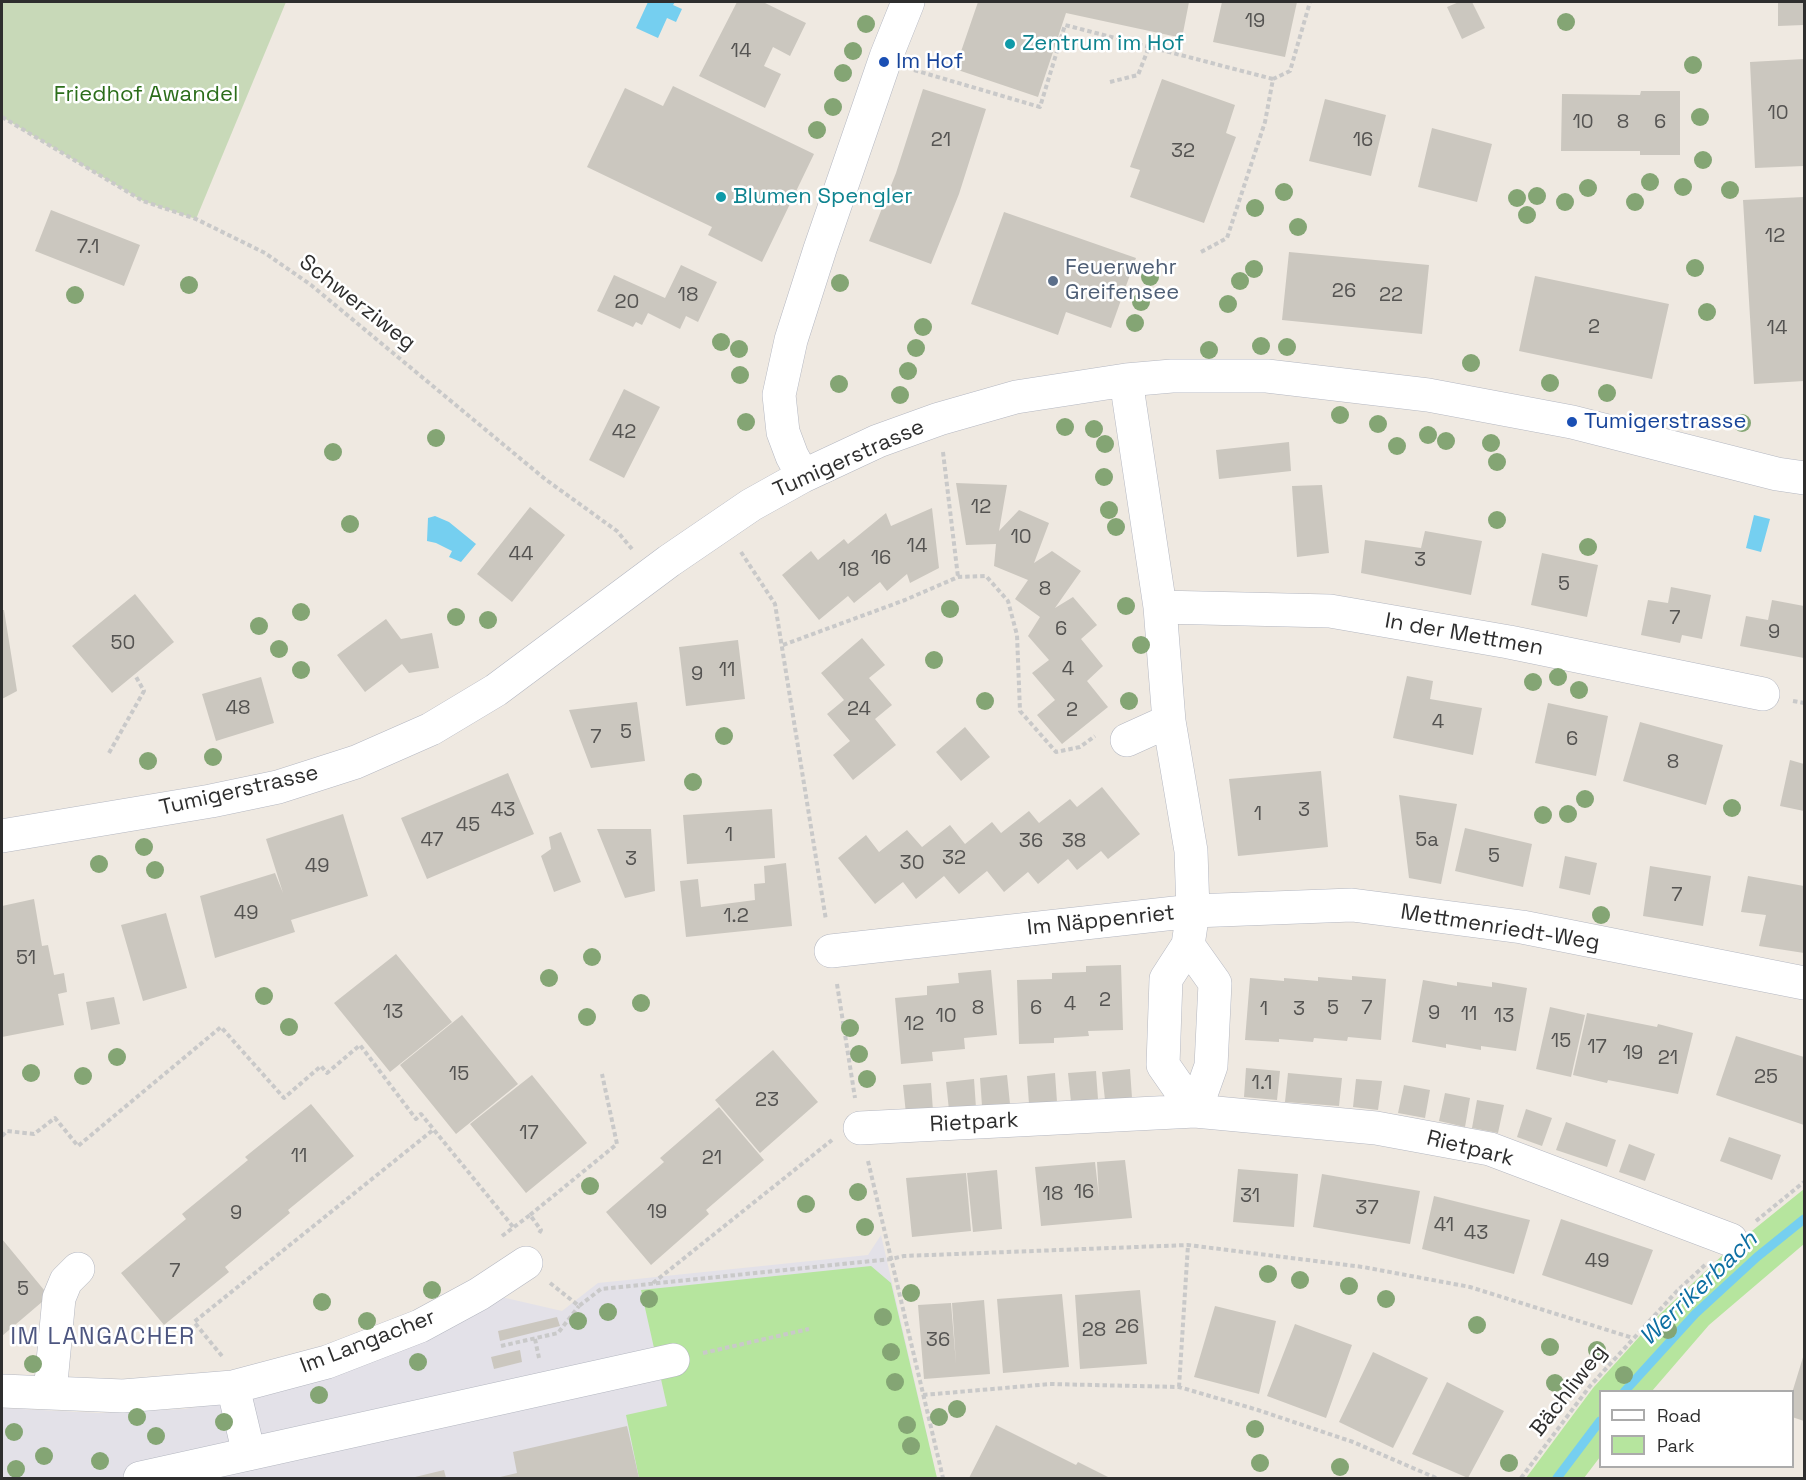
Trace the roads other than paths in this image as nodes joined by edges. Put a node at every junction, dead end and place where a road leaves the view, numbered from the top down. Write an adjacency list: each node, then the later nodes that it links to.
1 (908, 2): 3 (street)
2 (1126, 380): 3 (street, Tumigerstrasse); 4 (street, Tumigerstrasse); 5 (street, Im Näppenriet)
3 (803, 476): 9 (street, Tumigerstrasse)
4 (1804, 478)
5 (1160, 607): 6 (street, In der Mettmen); 7 (street, Im Näppenriet)
6 (1763, 694)
7 (1169, 721): 8 (street); 10 (street, Im Näppenriet)
8 (1113, 736)
9 (2, 836)
10 (1193, 911): 11 (street); 12 (street, Im Näppenriet); 13 (street, Mettmenriedt-Weg)
11 (1188, 945): 14 (street); 14 (street)
12 (831, 951)
13 (1804, 983)
14 (1195, 1111): 15 (street, Rietpark); 16 (street, Rietpark)
15 (860, 1128)
16 (1731, 1240)
17 (526, 1263): 20 (street, Im Langacher)
18 (67, 1273): 22 (street)
19 (673, 1360): 23 (street)
20 (233, 1387): 22 (street, Im Langacher); 23 (street)
21 (2, 1391): 22 (street, Im Langacher)
22 (50, 1393)
23 (249, 1454): 24 (street)
24 (140, 1479)

